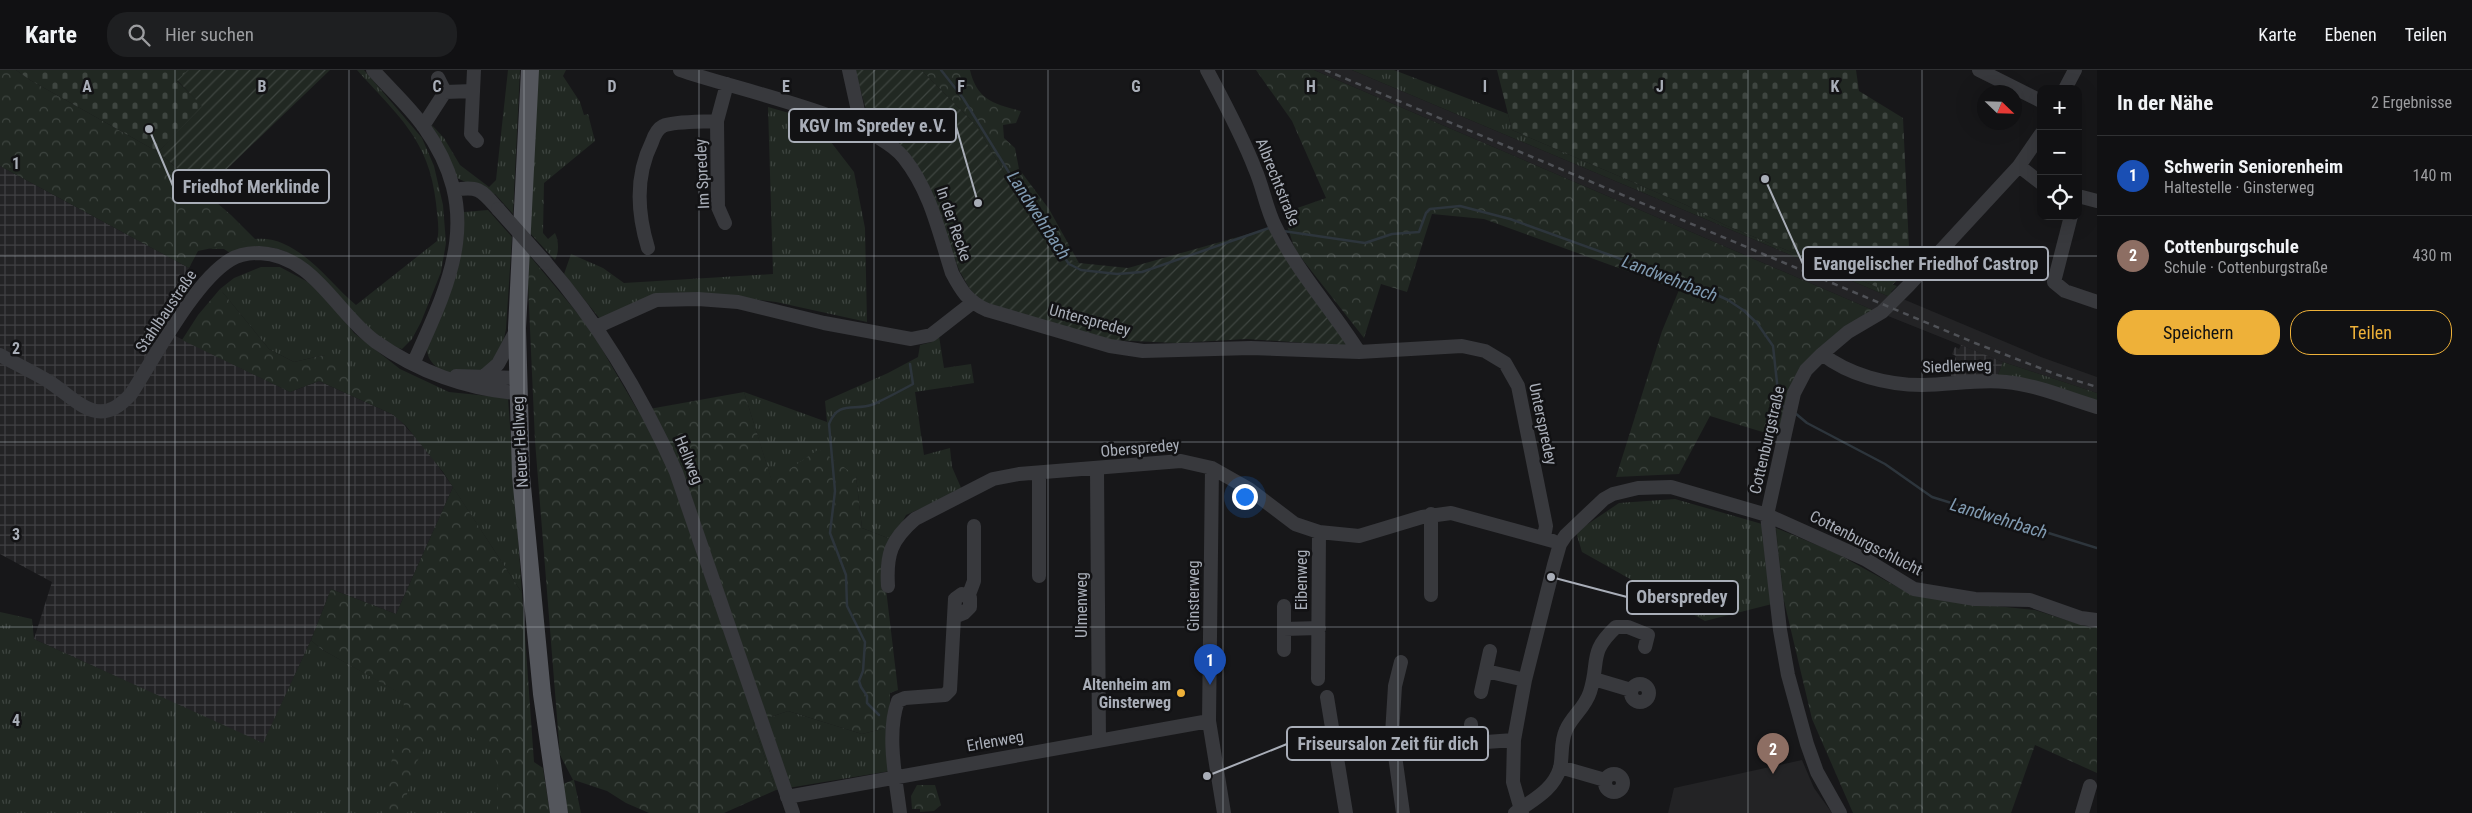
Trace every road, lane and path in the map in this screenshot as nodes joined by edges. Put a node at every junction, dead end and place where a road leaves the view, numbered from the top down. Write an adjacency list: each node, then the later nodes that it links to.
1 (373, 70): 16 (street)
2 (474, 70): 12 (street)
3 (530, 70): 31 (main road, Neuer Hellweg)
4 (680, 70): 10 (street, In der Recke)
5 (849, 70): 17 (street)
6 (1207, 70): 32 (street, Albrechtstraße)
7 (1979, 70): 14 (street)
8 (2075, 70): 11 (street)
9 (438, 78): 13 (street)
10 (727, 84): 15 (street, Im Spredey); 17 (street, In der Recke)
11 (2067, 85)
12 (473, 91): 13 (street); 19 (street)
13 (445, 92): 16 (street)
14 (2037, 99)
15 (717, 121): 26 (street, Im Spredey); 27 (street, Im Spredey)
16 (423, 126): 22 (street)
17 (862, 129): 29 (street, In der Recke)
18 (2037, 140): 20 (street, Cottenburgstraße)
19 (477, 141)
20 (2019, 166): 21 (street); 33 (street, Cottenburgstraße)
21 (2037, 180)
22 (454, 190): 30 (street, Hellweg, bridge); 35 (street)
23 (2082, 197): 24 (street)
24 (2097, 201)
25 (2070, 220): 28 (street)
26 (725, 223)
27 (648, 248)
28 (2097, 302)
29 (972, 303): 30 (street); 32 (street, Unterspredey)
30 (596, 327): 75 (street, Hellweg)
31 (517, 328): 37 (street); 38 (main road, Neuer Hellweg)
32 (1359, 352): 47 (street, Unterspredey)
33 (1822, 354): 39 (street, Siedlerweg); 44 (street, Cottenburgstraße)
34 (0, 355): 35 (street, Stahlbaustraße)
35 (413, 364): 36 (street, Stahlbaustraße)
36 (438, 374): 37 (street, Stahlbaustraße); 38 (street, Stahlbaustraße)
37 (483, 377): 38 (street, Stahlbaustraße)
38 (518, 385): 77 (main road, Neuer Hellweg)
39 (2097, 407)
40 (1212, 468): 41 (street, Oberspredey); 46 (street, Oberspredey); 67 (street, Ginsterweg)
41 (1097, 470): 42 (street, Oberspredey); 69 (street, Ulmenweg)
42 (1039, 474): 49 (street); 50 (street, Oberspredey)
43 (1431, 514): 46 (street, Oberspredey); 47 (street, Oberspredey); 51 (street)
44 (1767, 515): 48 (street, Cottenburgschlucht); 53 (street, Cottenburgschlucht); 83 (street, Cottenburgstraße)
45 (974, 526): 72 (street)
46 (1319, 532): 55 (street, Eibenweg)
47 (1544, 537): 48 (street, Oberspredey)
48 (1560, 544): 63 (street)
49 (1039, 576)
50 (888, 586)
51 (1430, 595)
52 (1284, 606): 54 (street, Eibenweg)
53 (2097, 620)
54 (1284, 628): 55 (street, Eibenweg); 57 (street, Eibenweg)
55 (1319, 628): 61 (street, Eibenweg)
56 (1644, 647): 62 (street)
57 (1284, 650)
58 (1490, 650): 60 (street)
59 (1401, 662): 82 (street)
60 (1486, 671): 63 (street); 65 (street)
61 (1318, 679)
62 (1594, 679): 64 (street); 71 (street)
63 (1525, 680): 70 (street)
64 (1631, 690)
65 (1481, 692)
66 (1327, 697): 81 (street)
67 (1209, 721): 69 (street, Erlenweg); 80 (street, Ginsterweg)
68 (1471, 724): 70 (street)
69 (1099, 740): 72 (street, Erlenweg)
70 (1514, 740): 76 (street)
71 (1560, 768): 73 (street); 76 (street)
72 (895, 778): 75 (street, Erlenweg); 79 (street)
73 (1606, 780)
74 (2090, 786): 84 (street)
75 (787, 797): 78 (street, Hellweg)
76 (1519, 812)
77 (559, 813)
78 (793, 813)
79 (900, 813)
80 (1224, 813)
81 (1346, 813)
82 (1403, 813)
83 (1840, 813)
84 (2082, 813)

